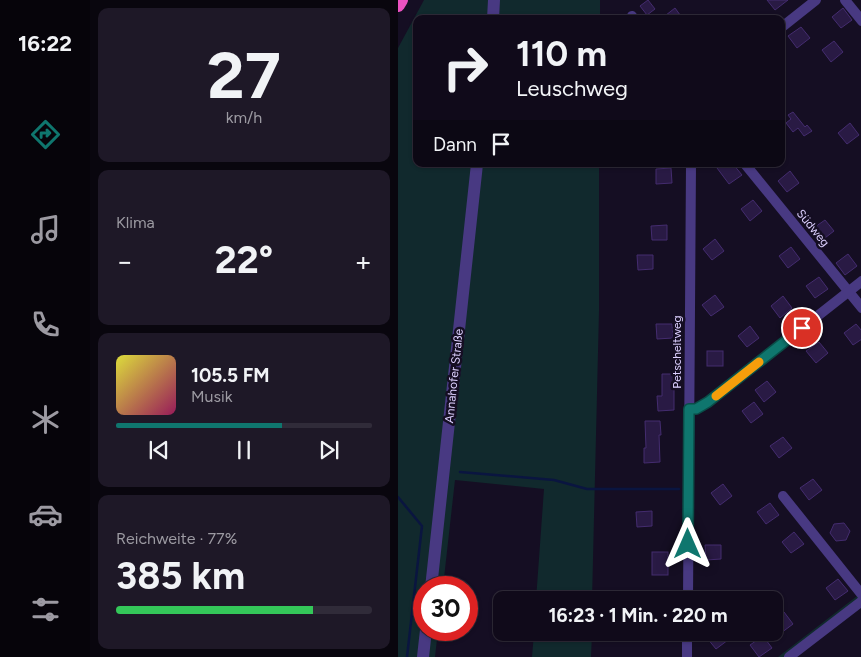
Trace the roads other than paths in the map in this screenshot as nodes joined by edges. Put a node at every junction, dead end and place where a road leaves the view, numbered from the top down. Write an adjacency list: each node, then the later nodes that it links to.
1 (401, 0): 5 (highway)
2 (494, 0): 6 (street)
3 (816, 0): 8 (street)
4 (845, 0): 7 (street)
5 (398, 5)
6 (492, 15)
7 (862, 21)
8 (785, 25)
9 (477, 167): 17 (street, Annahofer Straße)
10 (691, 167): 15 (street, Petscheltweg)
11 (747, 167): 13 (street, Südweg)
12 (862, 281): 13 (street)
13 (848, 292): 14 (street, Südweg); 15 (street)
14 (862, 308)
15 (689, 409): 18 (street, Petscheltweg)
16 (783, 496): 19 (street)
17 (432, 576)
18 (688, 591)
19 (862, 595)
20 (862, 601): 25 (street)
21 (425, 641): 23 (street)
22 (687, 641): 24 (street)
23 (423, 657)
24 (687, 657)
25 (789, 657)

